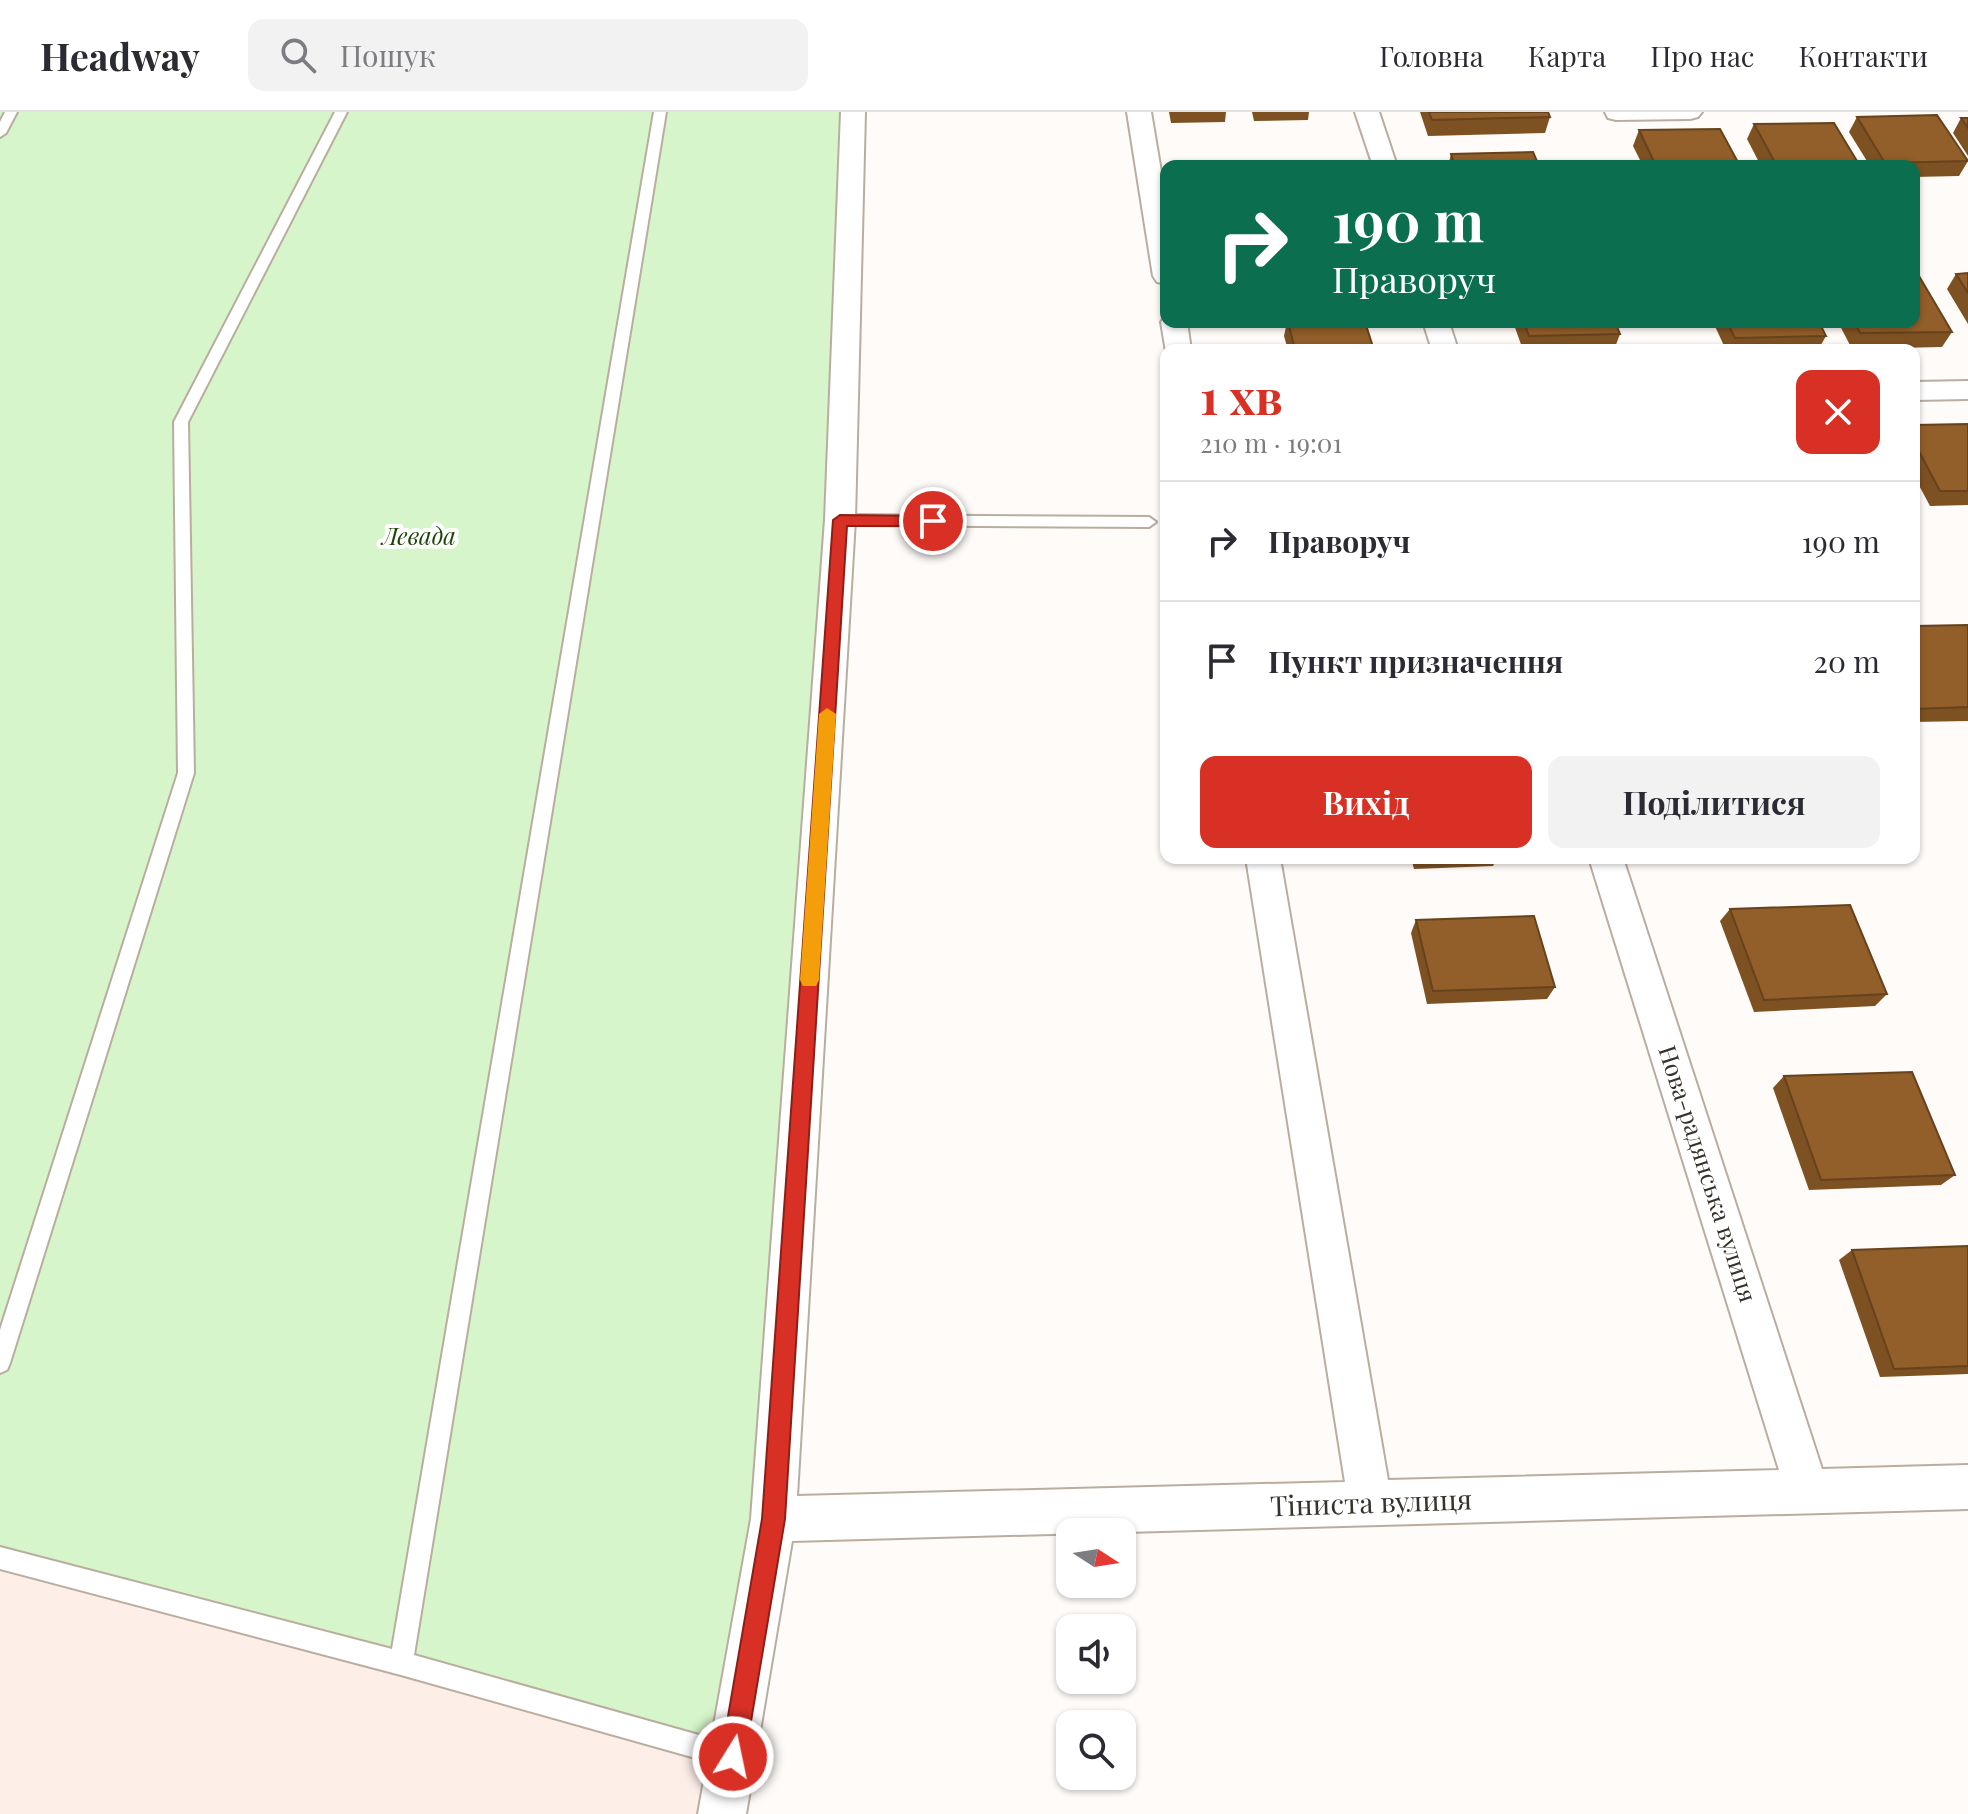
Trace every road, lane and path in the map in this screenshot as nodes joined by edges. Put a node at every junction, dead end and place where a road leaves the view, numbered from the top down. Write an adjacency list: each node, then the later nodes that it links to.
1 (11, 112): 9 (lane)
2 (341, 112): 18 (lane)
3 (660, 112): 24 (lane)
4 (853, 112): 14 (street)
5 (1139, 112): 11 (street)
6 (1367, 112): 10 (street)
7 (1690, 112): 8 (street)
8 (1616, 113)
9 (0, 133)
10 (1383, 160)
11 (1160, 240)
12 (1968, 390): 13 (street)
13 (1920, 391)
14 (840, 520): 15 (lane); 22 (street)
15 (1149, 522)
16 (1264, 864): 21 (street)
17 (1608, 864): 20 (street, Нова-радянська вулиця)
18 (0, 1363)
19 (1968, 1487): 20 (street, Тіниста вулиця)
20 (1807, 1491): 21 (street, Тіниста вулиця)
21 (1370, 1503): 22 (street, Тіниста вулиця)
22 (773, 1519): 25 (street)
23 (0, 1558): 24 (lane)
24 (401, 1663): 25 (lane)
25 (733, 1757): 26 (street)
26 (722, 1814)

